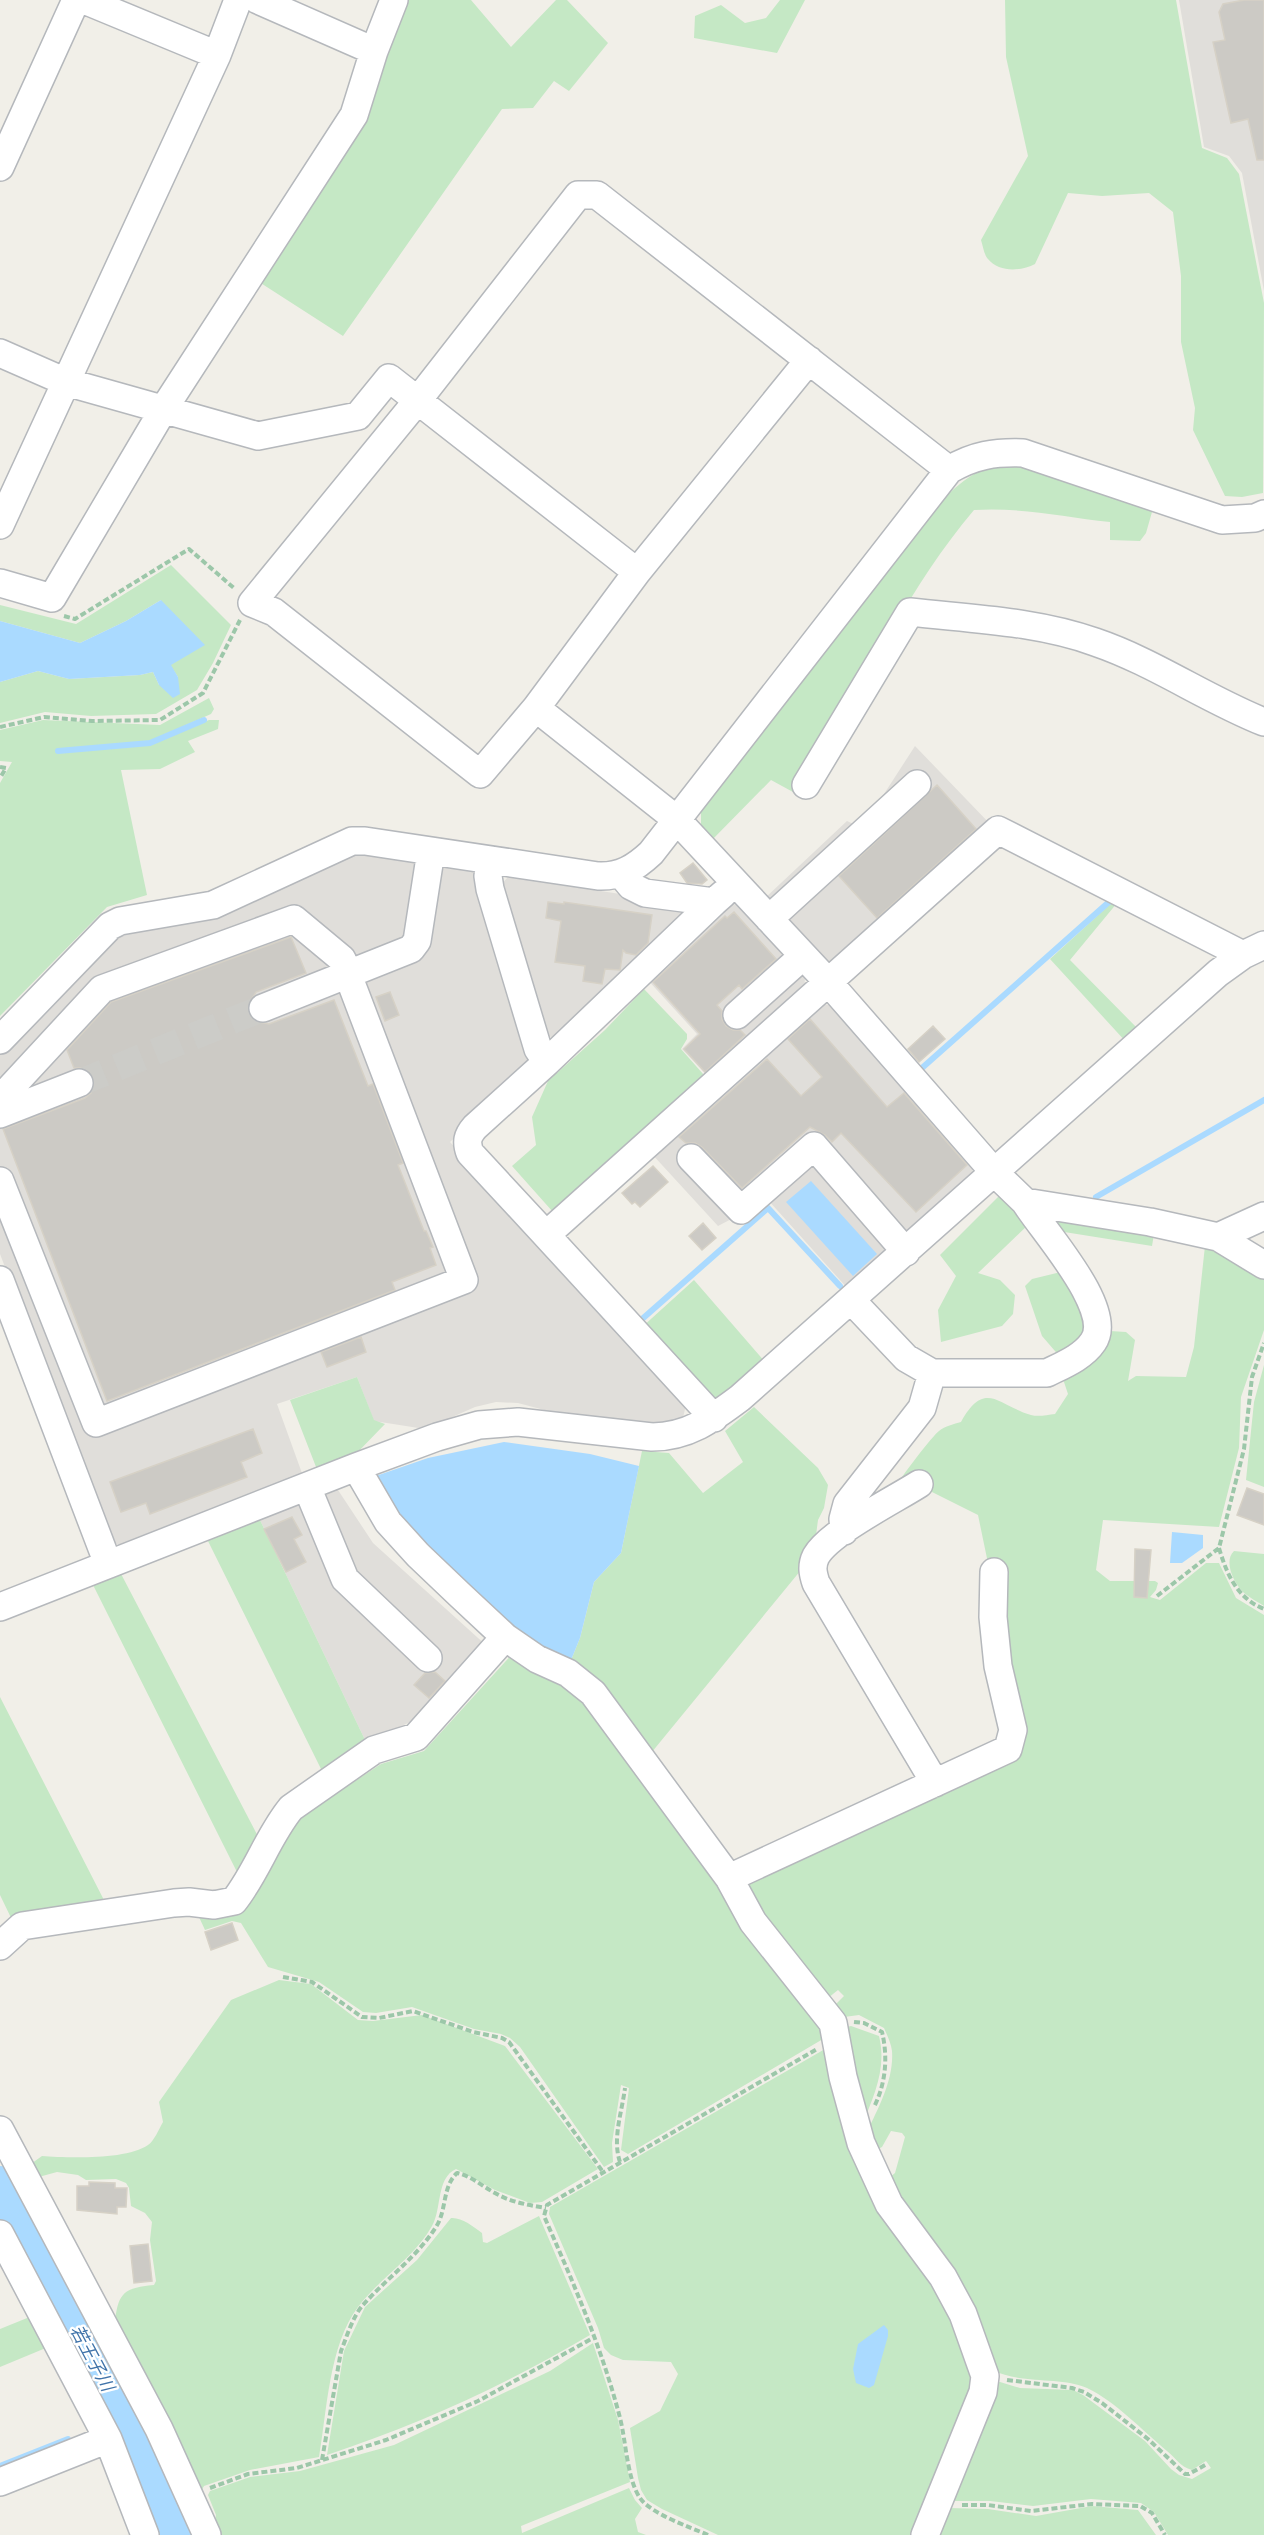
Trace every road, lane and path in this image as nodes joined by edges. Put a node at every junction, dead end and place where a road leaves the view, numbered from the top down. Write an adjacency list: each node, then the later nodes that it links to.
1 (76, 0): 8 (street)
2 (84, 0): 7 (street)
3 (238, 0): 7 (street)
4 (258, 0): 6 (street)
5 (394, 0): 6 (street)
6 (374, 51): 14 (street)
7 (217, 55): 12 (street)
8 (11, 116): 9 (street)
9 (0, 168)
10 (0, 353): 12 (street)
11 (809, 360): 13 (street); 15 (street); 18 (street)
12 (66, 382): 14 (street); 17 (street)
13 (418, 400): 14 (street); 18 (street); 20 (street)
14 (163, 410): 19 (street)
15 (949, 470): 16 (street); 29 (street)
16 (1264, 514)
17 (0, 525)
18 (637, 573): 22 (street)
19 (0, 583)
20 (252, 603): 21 (path); 22 (street); 24 (path)
21 (54, 614)
22 (536, 708): 29 (street)
23 (1264, 722): 28 (street)
24 (0, 727)
25 (0, 767): 26 (path)
26 (0, 778)
27 (917, 784): 35 (street)
28 (806, 785)
29 (676, 819): 32 (street); 33 (street)
30 (431, 851): 31 (street); 38 (street); 42 (street)
31 (491, 860): 32 (street); 43 (street)
32 (621, 874): 34 (street)
33 (735, 883): 34 (street); 35 (street)
34 (714, 902): 43 (street)
35 (768, 919): 37 (street)
36 (1253, 950): 39 (street); 48 (street)
37 (803, 956): 39 (street); 41 (street)
38 (348, 974): 40 (street); 45 (street); 49 (street)
39 (829, 983): 48 (street); 52 (street)
40 (263, 1008)
41 (737, 1015)
42 (0, 1040)
43 (547, 1062): 52 (street)
44 (79, 1083): 46 (street)
45 (0, 1099)
46 (0, 1114)
47 (691, 1158): 54 (street)
48 (994, 1173): 50 (street); 54 (street)
49 (0, 1181)
50 (1025, 1202): 53 (street); 59 (street)
51 (1264, 1216): 53 (street)
52 (546, 1235): 60 (street)
53 (1218, 1237): 55 (street)
54 (906, 1252): 57 (street)
55 (1264, 1265)
56 (0, 1280): 66 (street)
57 (852, 1301): 59 (street); 60 (street)
58 (1264, 1343): 65 (path)
59 (932, 1373): 64 (street)
60 (714, 1418): 61 (street)
61 (356, 1467): 63 (street); 71 (street)
62 (919, 1484): 64 (street)
63 (307, 1486): 66 (street); 72 (street)
64 (844, 1531): 73 (street)
65 (1219, 1548): 68 (path); 70 (path)
66 (108, 1564): 69 (street)
67 (994, 1572): 73 (street)
68 (1157, 1596)
69 (0, 1607)
70 (1264, 1609)
71 (506, 1637): 74 (street); 75 (street)
72 (428, 1658)
73 (935, 1783): 74 (street)
74 (729, 1878): 77 (street)
75 (0, 1946)
76 (283, 1977): 82 (path)
77 (834, 2032): 80 (street); 80 (path); 81 (path)
78 (625, 2088): 81 (path)
79 (0, 2130): 94 (street)
80 (859, 2135): 86 (street)
81 (620, 2162): 82 (path)
82 (603, 2172): 83 (path)
83 (546, 2208): 85 (path); 88 (path)
84 (0, 2234): 87 (street)
85 (595, 2337): 88 (path); 95 (path)
86 (985, 2376): 89 (path); 92 (street)
87 (108, 2439): 90 (street); 93 (street)
88 (322, 2460): 91 (path)
89 (1207, 2464)
90 (0, 2482)
91 (205, 2494)
92 (938, 2506): 96 (street); 97 (path)
93 (145, 2535)
94 (207, 2535)
95 (708, 2535)
96 (925, 2535)
97 (1165, 2535)

